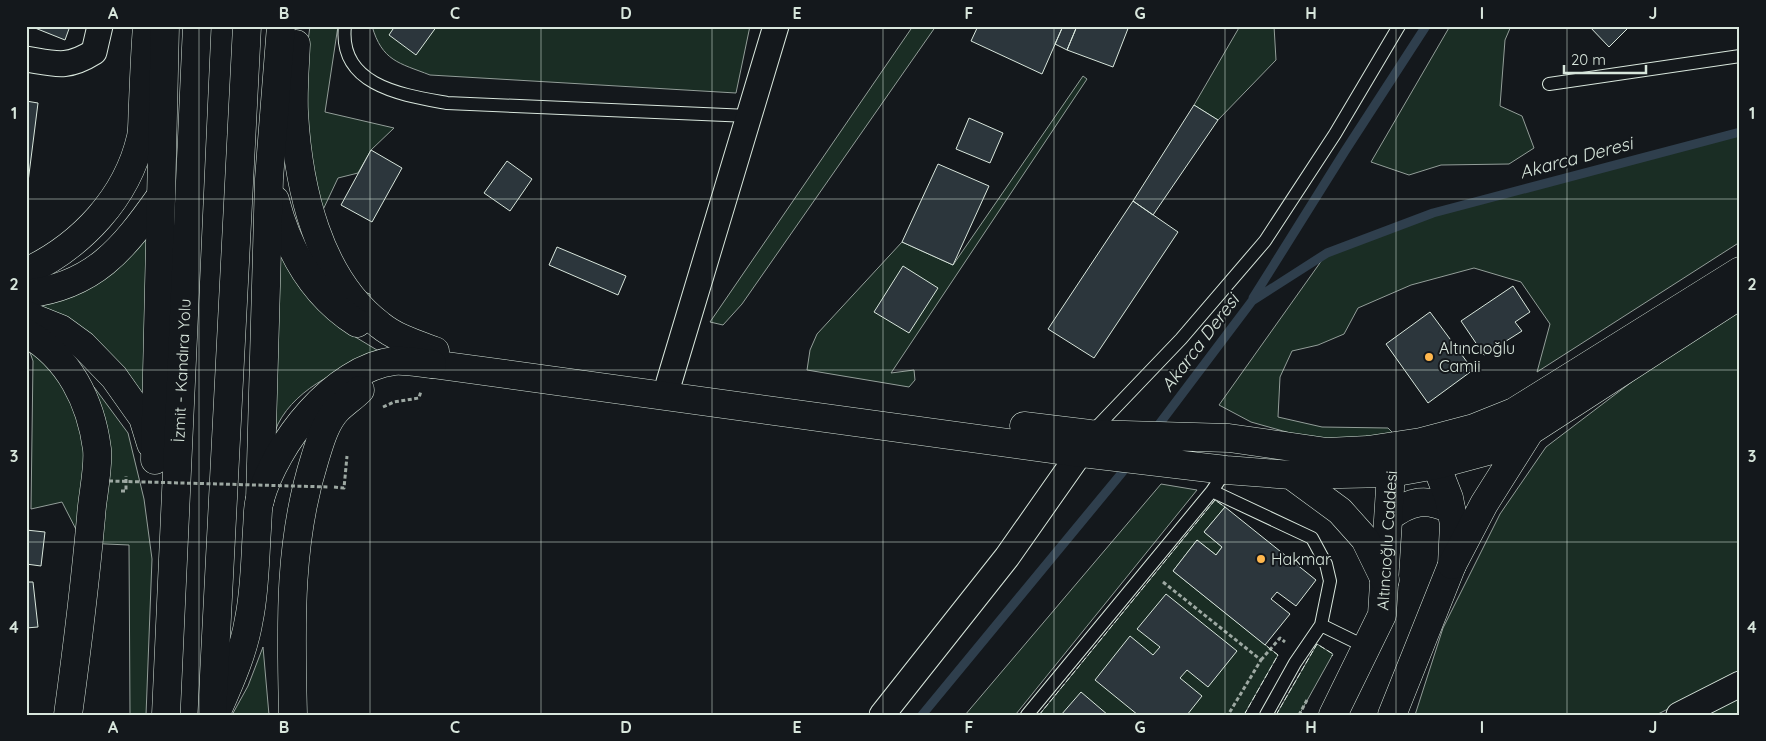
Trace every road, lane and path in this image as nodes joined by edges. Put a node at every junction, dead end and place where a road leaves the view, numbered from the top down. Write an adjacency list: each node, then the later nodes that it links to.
1 (100, 26): 12 (street)
2 (147, 26): 18 (main road)
3 (165, 26): 16 (main road)
4 (197, 26): 39 (main road, İzmit - Kandıra Yolu)
5 (281, 26): 15 (main road)
6 (298, 26): 23 (main road)
7 (345, 26): 14 (lane)
8 (776, 26): 14 (street)
9 (1399, 26): 27 (lane)
10 (247, 40): 51 (main road)
11 (1740, 56): 13 (lane)
12 (26, 59)
13 (1550, 84)
14 (750, 116): 24 (street)
15 (269, 179): 23 (main road); 36 (main road)
16 (160, 197): 19 (main road); 29 (main road)
17 (1740, 271): 28 (main road)
18 (26, 272)
19 (26, 294)
20 (1740, 295): 26 (main road)
21 (26, 316): 29 (main road)
22 (26, 334): 49 (main road)
23 (433, 358): 24 (main road); 25 (path); 27 (main road); 36 (main road); 52 (main road)
24 (669, 382): 27 (main road)
25 (419, 398)
26 (1530, 431): 30 (main road); 40 (main road)
27 (1085, 444): 28 (main road); 33 (main road); 53 (street)
28 (1410, 444): 30 (main road); 31 (main road, Altıncıoğlu Caddesi)
29 (155, 460): 39 (main road)
30 (1436, 465): 31 (main road); 37 (main road)
31 (1390, 473): 32 (main road); 38 (main road, Altıncıoğlu Caddesi)
32 (1291, 476): 33 (main road); 42 (main road)
33 (1219, 480): 43 (lane); 54 (lane)
34 (109, 481): 35 (path, bridge)
35 (329, 487)
36 (260, 500): 51 (main road)
37 (1451, 509): 38 (main road); 40 (main road)
38 (1389, 517): 42 (main road, Altıncıoğlu Caddesi)
39 (174, 524): 50 (main road, İzmit - Kandıra Yolu)
40 (1452, 565): 59 (main road)
41 (1158, 578): 46 (path)
42 (1385, 580): 45 (main road, Altıncıoğlu Caddesi)
43 (1321, 624): 45 (lane); 56 (lane)
44 (1270, 648): 46 (path)
45 (1368, 648): 58 (main road, Altıncıoğlu Caddesi)
46 (1261, 660): 55 (path)
47 (1740, 684): 60 (street)
48 (1308, 698): 57 (path)
49 (68, 715)
50 (166, 715)
51 (214, 715)
52 (293, 715)
53 (882, 715)
54 (1027, 715)
55 (1228, 715)
56 (1266, 715)
57 (1299, 715)
58 (1333, 715)
59 (1392, 715)
60 (1678, 715)

